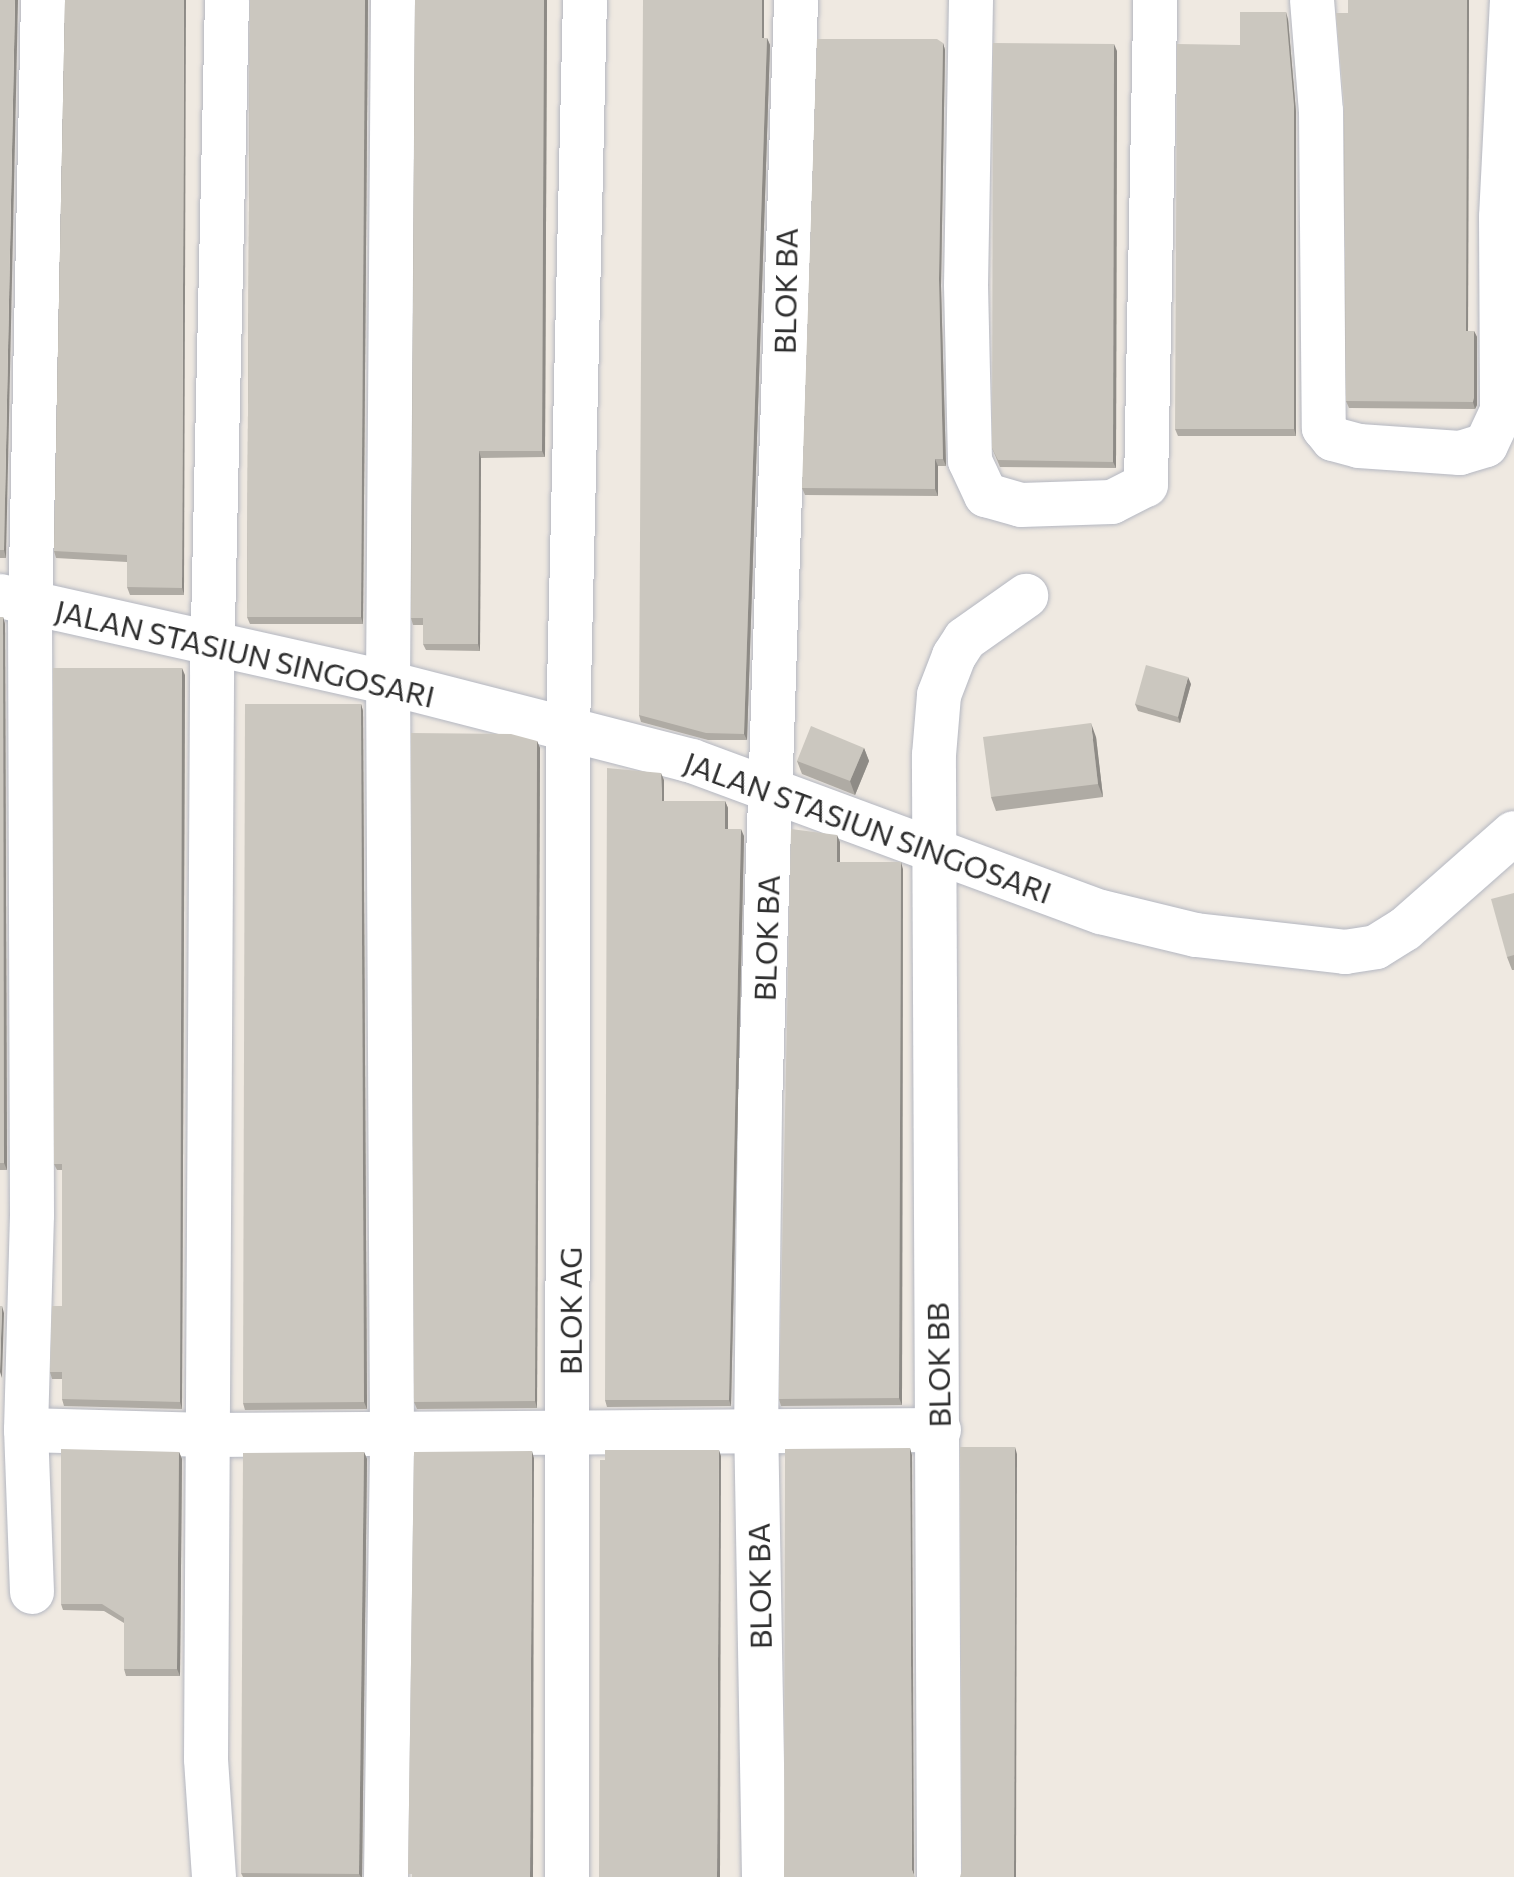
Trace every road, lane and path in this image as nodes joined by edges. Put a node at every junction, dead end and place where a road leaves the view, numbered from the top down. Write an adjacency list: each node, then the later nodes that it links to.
1 (43, 0): 11 (street)
2 (227, 0): 12 (street)
3 (393, 0): 13 (street)
4 (585, 0): 14 (street, BLOK AG)
5 (796, 0): 15 (street, BLOK BA)
6 (971, 0): 7 (street)
7 (1155, 0)
8 (1312, 0): 9 (street)
9 (1512, 0)
10 (1026, 596): 17 (street, BLOK BB)
11 (15, 600): 12 (street, JALAN STASIUN SINGOSARI); 18 (street)
12 (213, 644): 13 (street, JALAN STASIUN SINGOSARI); 21 (street)
13 (388, 683): 14 (street, JALAN STASIUN SINGOSARI); 22 (street)
14 (568, 738): 15 (street, JALAN STASIUN SINGOSARI); 23 (street, BLOK AG)
15 (773, 787): 17 (street, JALAN STASIUN SINGOSARI); 24 (street, BLOK BA)
16 (1514, 833): 17 (street, JALAN STASIUN SINGOSARI)
17 (933, 853): 20 (street, BLOK BB)
18 (16, 1212): 19 (street)
19 (26, 1430): 21 (street); 25 (street)
20 (939, 1430): 24 (street); 30 (street, BLOK BB)
21 (208, 1435): 22 (street); 26 (street)
22 (392, 1435): 23 (street); 27 (street)
23 (571, 1435): 24 (street); 28 (street, BLOK AG)
24 (756, 1435): 29 (street, BLOK BA)
25 (32, 1592)
26 (214, 1877)
27 (386, 1877)
28 (567, 1877)
29 (764, 1877)
30 (939, 1877)

